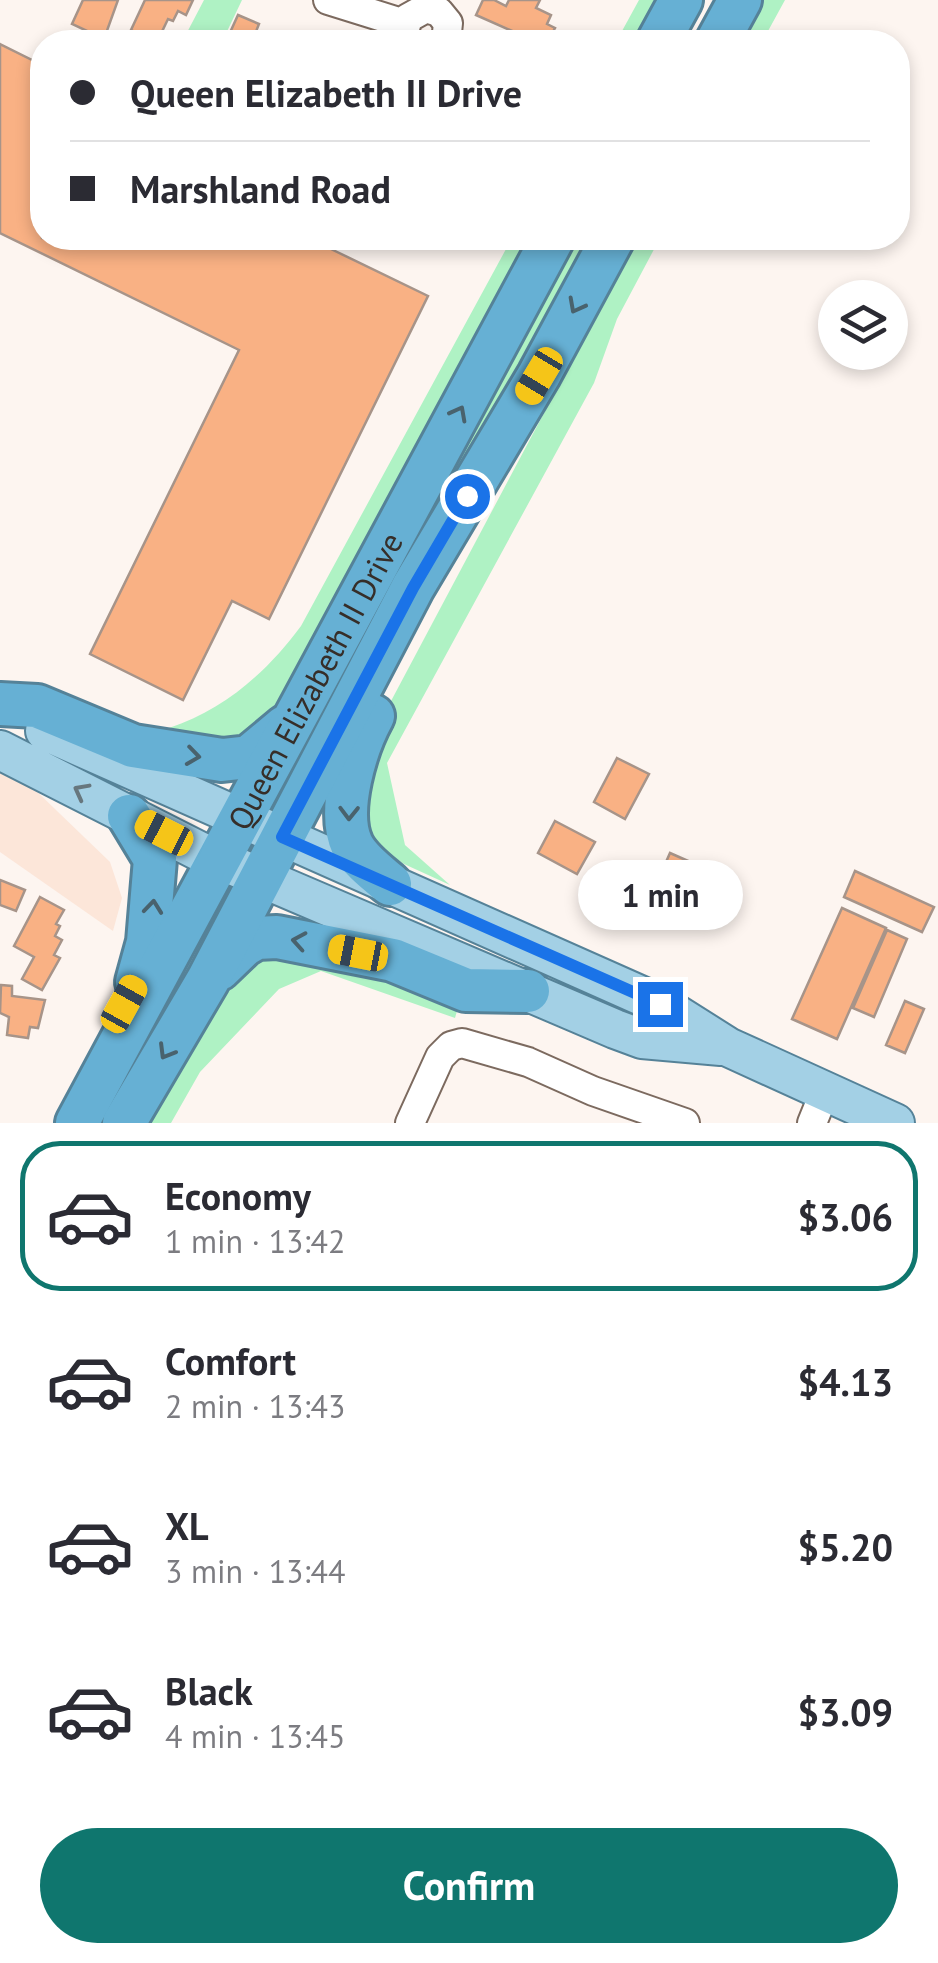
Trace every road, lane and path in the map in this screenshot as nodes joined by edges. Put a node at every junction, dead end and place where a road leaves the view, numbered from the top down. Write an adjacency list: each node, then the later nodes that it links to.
1 (328, 0): 5 (street)
2 (680, 0): 8 (highway)
3 (740, 0): 9 (highway)
4 (435, 4): 6 (street); 7 (street)
5 (397, 30)
6 (407, 30)
7 (447, 30)
8 (664, 30)
9 (724, 30)
10 (548, 250): 14 (highway, Queen Elizabeth II Drive, one-way to 10)
11 (607, 250): 12 (highway, Queen Elizabeth II Drive, one-way to 12)
12 (539, 376): 18 (highway, Queen Elizabeth II Drive); 21 (highway, one-way to 21)
13 (0, 708): 14 (highway, one-way to 14); 17 (main road)
14 (299, 712): 17 (highway, Queen Elizabeth II Drive)
15 (0, 750): 16 (main road, one-way to 15)
16 (129, 816): 19 (main road); 26 (highway, one-way to 16)
17 (242, 819): 18 (main road); 19 (highway, Queen Elizabeth II Drive)
18 (282, 837): 20 (highway, Queen Elizabeth II Drive); 21 (main road)
19 (220, 860): 20 (main road); 27 (highway, Queen Elizabeth II Drive)
20 (262, 876): 22 (highway, Queen Elizabeth II Drive); 23 (main road)
21 (390, 884): 24 (main road)
22 (208, 980): 23 (highway, one-way to 22); 28 (highway, Queen Elizabeth II Drive, one-way to 28)
23 (528, 991): 24 (main road)
24 (728, 1047): 25 (main road)
25 (819, 1107): 31 (main road)
26 (61, 1123)
27 (78, 1123)
28 (124, 1123)
29 (410, 1123): 30 (street)
30 (685, 1123)
31 (895, 1123)

